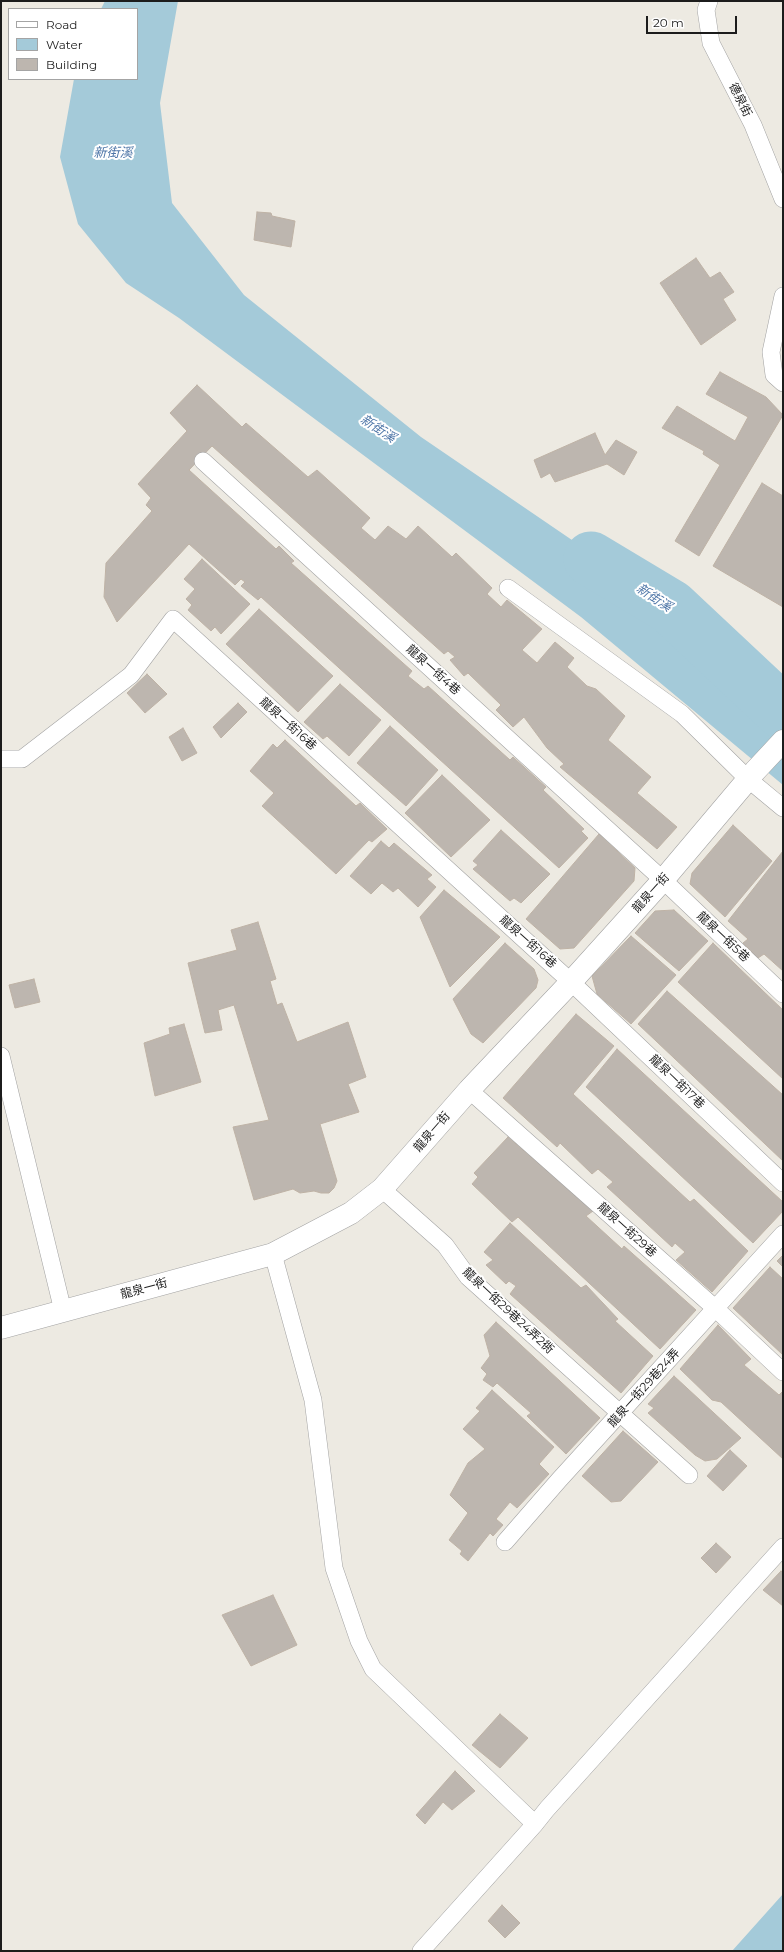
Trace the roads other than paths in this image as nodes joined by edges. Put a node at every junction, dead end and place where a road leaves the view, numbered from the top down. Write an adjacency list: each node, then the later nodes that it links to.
1 (709, 1): 2 (lane, 德泉街)
2 (783, 199)
3 (783, 296): 4 (lane)
4 (783, 383)
5 (203, 461): 11 (lane, 龍泉一街4巷)
6 (508, 588): 9 (lane)
7 (783, 741): 9 (street, 龍泉一街)
8 (1, 759): 12 (lane, 龍泉一街16巷)
9 (751, 775): 10 (lane); 11 (street, 龍泉一街)
10 (783, 808)
11 (663, 880): 12 (street, 龍泉一街); 13 (lane, 龍泉一街5巷)
12 (571, 982): 15 (street, 龍泉一街); 16 (lane, 龍泉一街17巷)
13 (783, 994)
14 (1, 1056): 21 (lane)
15 (469, 1090): 17 (street, 龍泉一街); 20 (lane, 龍泉一街29巷)
16 (783, 1183)
17 (382, 1189): 19 (street, 龍泉一街); 24 (lane, 龍泉一街29巷24弄2衖)
18 (783, 1234): 20 (lane, 龍泉一街29巷24弄)
19 (273, 1254): 21 (street, 龍泉一街); 28 (lane)
20 (716, 1309): 23 (lane, 龍泉一街29巷); 24 (lane, 龍泉一街29巷24弄)
21 (63, 1311): 22 (street, 龍泉一街)
22 (1, 1328)
23 (783, 1372)
24 (620, 1414): 25 (lane, 龍泉一街29巷24弄2衖); 26 (lane, 龍泉一街29巷24弄)
25 (689, 1475)
26 (505, 1542)
27 (783, 1547): 28 (lane)
28 (535, 1824): 29 (lane)
29 (422, 1951)

